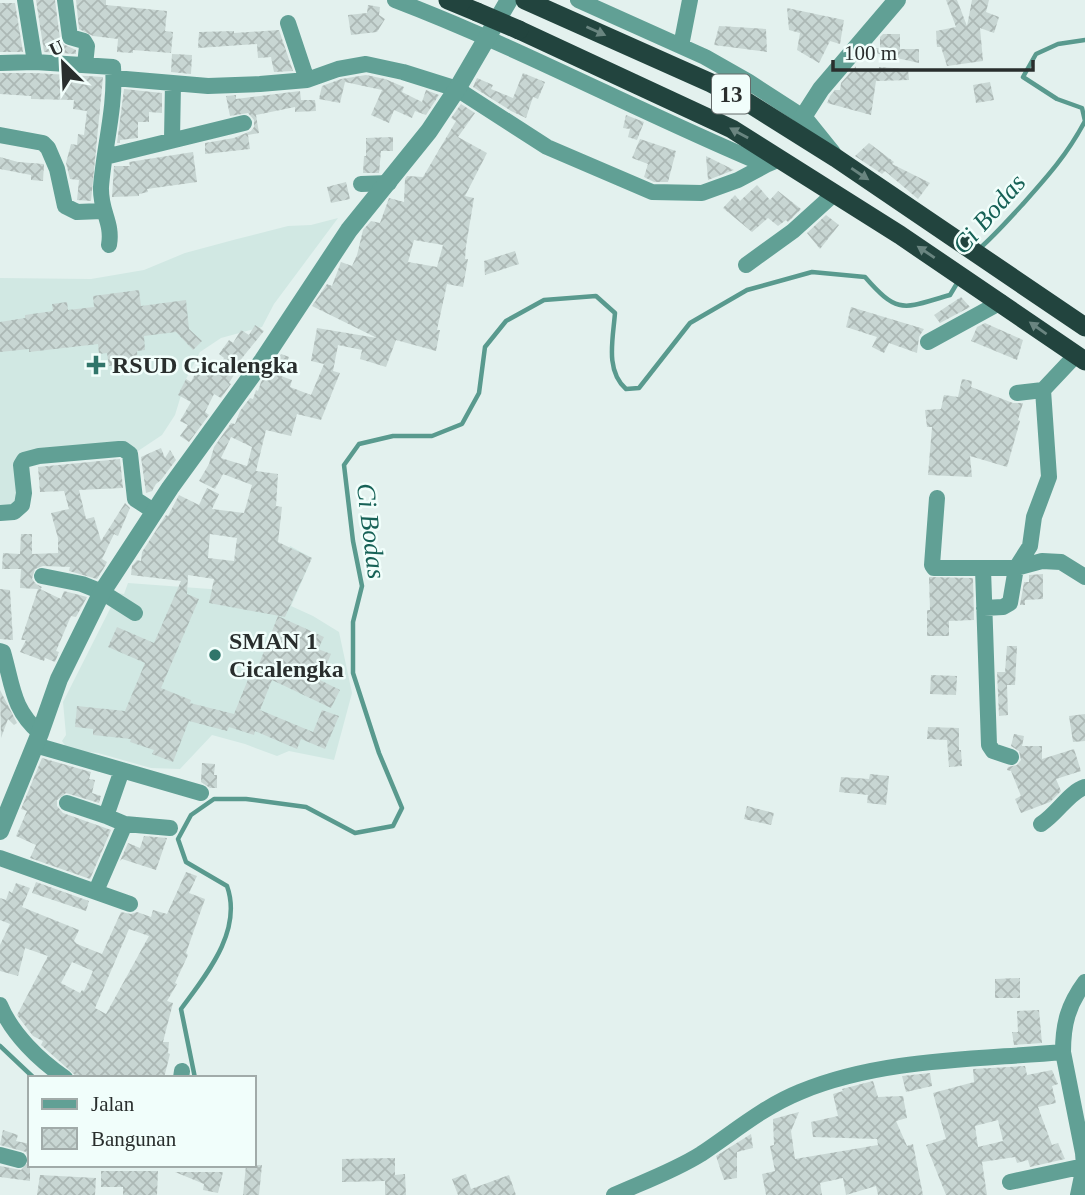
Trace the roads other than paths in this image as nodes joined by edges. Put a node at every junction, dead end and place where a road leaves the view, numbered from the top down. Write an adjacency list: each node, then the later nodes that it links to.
1 (25, 0): 13 (street)
2 (65, 0): 15 (street)
3 (395, 0): 11 (street)
4 (448, 0): 26 (highway, 13, one-way to 4, bridge)
5 (509, 0): 11 (street)
6 (578, 0): 12 (street)
7 (690, 0): 12 (street)
8 (897, 0): 20 (street)
9 (529, 2): 25 (highway, 13, one-way to 25)
10 (288, 23): 17 (street)
11 (486, 37): 19 (street); 26 (street)
12 (681, 46): 20 (street)
13 (34, 62): 14 (street); 15 (street)
14 (0, 63)
15 (85, 65): 16 (street)
16 (114, 78): 18 (street); 24 (street)
17 (307, 80): 18 (street); 19 (street)
18 (173, 83): 23 (street)
19 (457, 89): 26 (street); 27 (street)
20 (803, 117): 25 (street)
21 (244, 123): 23 (street)
22 (0, 135): 30 (street)
23 (172, 139): 24 (street)
24 (105, 157): 30 (street)
25 (836, 158): 34 (highway, 13, one-way to 34)
26 (774, 162): 29 (highway, 13)
27 (389, 183): 28 (street); 40 (street)
28 (360, 184)
29 (835, 193): 32 (street); 33 (highway, 13, one-way to 29)
30 (102, 211): 31 (street)
31 (109, 245)
32 (746, 265)
33 (996, 299): 35 (street); 36 (highway, 13, one-way to 33)
34 (1085, 327)
35 (928, 342)
36 (1081, 358): 37 (street)
37 (1043, 390): 38 (street); 42 (street)
38 (1017, 393)
39 (937, 498): 43 (street)
40 (155, 512): 41 (street); 46 (street)
41 (0, 513)
42 (1016, 568): 43 (street); 45 (street); 47 (street)
43 (983, 569): 47 (street)
44 (42, 576): 46 (street)
45 (1085, 577)
46 (102, 592): 48 (street); 50 (street)
47 (984, 608): 51 (street)
48 (135, 613)
49 (0, 651): 50 (street)
50 (37, 739): 52 (street); 60 (street)
51 (1011, 757)
52 (122, 770): 54 (street); 56 (street)
53 (1085, 787): 58 (street)
54 (201, 793)
55 (67, 803): 56 (street)
56 (106, 816): 57 (street)
57 (125, 824): 59 (street); 62 (street)
58 (1041, 824)
59 (170, 828)
60 (0, 831)
61 (0, 858): 62 (street)
62 (96, 891): 63 (street)
63 (130, 904)
64 (1085, 982): 66 (street)
65 (0, 1004): 67 (street)
66 (1063, 1052): 70 (street); 72 (street)
67 (62, 1076)
68 (0, 1155): 69 (street)
69 (19, 1160)
70 (1084, 1166): 71 (street); 73 (street)
71 (1010, 1182)
72 (614, 1195)
73 (1078, 1195)

